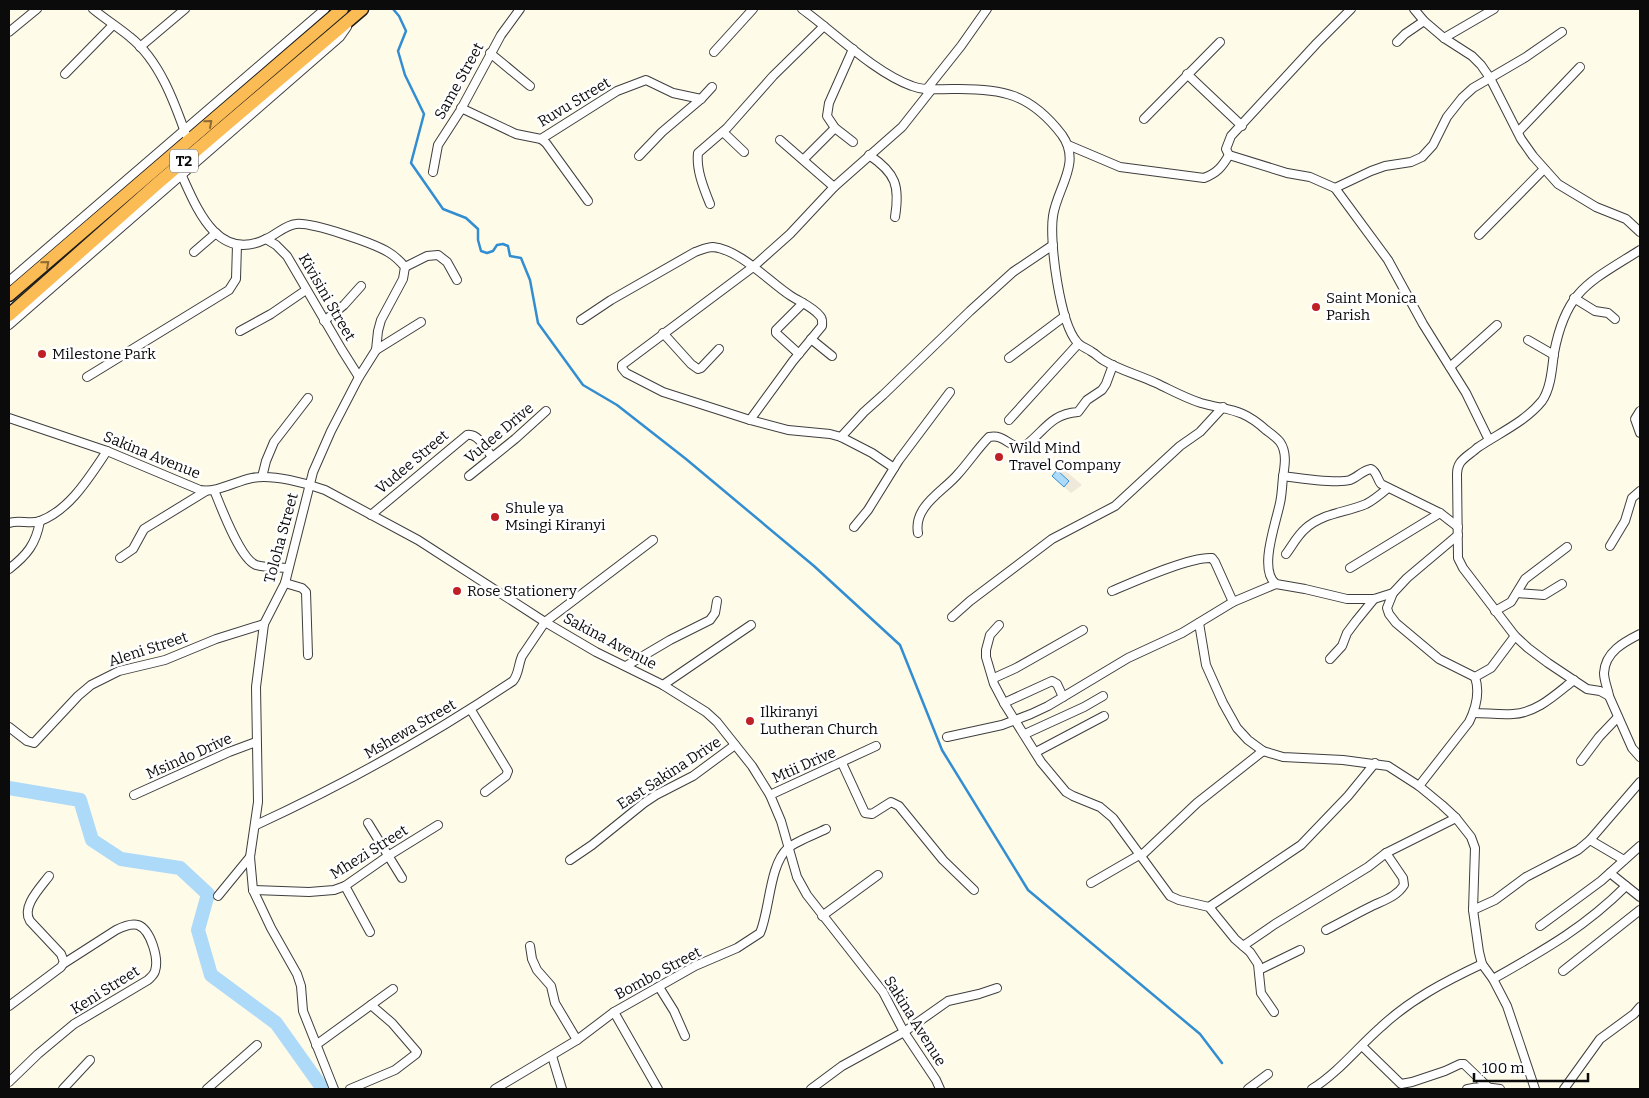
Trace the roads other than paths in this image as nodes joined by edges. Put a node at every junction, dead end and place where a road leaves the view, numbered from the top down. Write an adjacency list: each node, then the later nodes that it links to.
1 (36, 9): 17 (street)
2 (93, 9): 15 (street)
3 (185, 9): 22 (street)
4 (326, 9): 42 (street)
5 (342, 9): 27 (highway, T2)
6 (520, 9): 25 (street, Same Street)
7 (753, 9): 24 (street)
8 (802, 9): 16 (street)
9 (987, 9): 33 (street)
10 (1352, 9): 38 (street)
11 (1414, 9): 14 (street)
12 (1494, 9): 19 (street)
13 (360, 10): 27 (highway, T2); 54 (street)
14 (1424, 21): 19 (street); 21 (street)
15 (113, 25): 22 (street); 28 (street)
16 (824, 26): 23 (street); 40 (street)
17 (9, 32)
18 (1562, 32): 30 (street)
19 (1444, 38): 30 (street)
20 (1220, 42): 29 (street)
21 (1398, 42)
22 (140, 47): 42 (street)
23 (853, 49): 33 (street); 39 (street)
24 (714, 52)
25 (490, 53): 31 (street); 35 (street, Same Street)
26 (1580, 67): 41 (street)
27 (277, 73): 36 (highway, T2)
28 (65, 74)
29 (1187, 74): 37 (street); 38 (street)
30 (1490, 78): 41 (street); 56 (street)
31 (530, 86)
32 (712, 86): 34 (street)
33 (929, 89): 46 (street); 48 (street)
34 (701, 98): 43 (street, Ruvu Street); 50 (street)
35 (461, 108): 43 (street, Ruvu Street); 53 (street, Same Street)
36 (229, 114): 42 (highway, T2, one-way to 36); 77 (highway, T2)
37 (1144, 118)
38 (1242, 126): 49 (street)
39 (835, 128): 45 (street); 51 (street)
40 (723, 132): 47 (street); 58 (street)
41 (1518, 132): 52 (street)
42 (186, 136): 71 (street); 74 (highway, T2, one-way to 42)
43 (541, 139): 57 (street)
44 (780, 140): 51 (street)
45 (853, 142)
46 (1068, 145): 49 (street); 65 (street)
47 (744, 152)
48 (869, 154): 55 (street); 59 (street)
49 (1229, 155): 56 (street)
50 (639, 156)
51 (804, 159): 55 (street)
52 (1544, 169): 60 (street); 62 (street)
53 (433, 172)
54 (182, 176): 61 (street); 83 (street)
55 (834, 187): 69 (street)
56 (1335, 188): 97 (street)
57 (588, 201)
58 (710, 204)
59 (895, 217)
60 (1640, 232)
61 (216, 234): 64 (street); 67 (street)
62 (1479, 235)
63 (266, 239): 64 (street); 68 (street); 73 (street, Kivisini Street)
64 (237, 245): 98 (street)
65 (1053, 245): 78 (street); 109 (street)
66 (1640, 250): 75 (street)
67 (194, 252)
68 (405, 267): 70 (street); 91 (street, Toloha Street)
69 (753, 267): 76 (street); 79 (street); 86 (street)
70 (457, 280)
71 (9, 281)
72 (361, 286): 81 (street)
73 (306, 290): 81 (street, Kivisini Street); 85 (street)
74 (9, 295)
75 (1574, 298): 80 (street); 93 (street)
76 (803, 303): 87 (street); 92 (street)
77 (9, 315)
78 (1065, 316): 89 (street); 95 (street)
79 (581, 320)
80 (1615, 320)
81 (324, 321): 99 (street, Kivisini Street)
82 (421, 322): 91 (street)
83 (9, 325)
84 (1497, 326): 97 (street)
85 (240, 331)
86 (663, 333): 90 (street); 106 (street)
87 (811, 339): 92 (street); 94 (street)
88 (1528, 340): 93 (street)
89 (1078, 344): 96 (street); 107 (street)
90 (719, 349)
91 (376, 350): 99 (street, Toloha Street)
92 (799, 354): 106 (street)
93 (1554, 355): 110 (street)
94 (832, 356)
95 (1009, 358)
96 (1112, 365): 102 (street); 127 (street)
97 (1450, 367): 110 (street)
98 (87, 377)
99 (359, 377): 117 (street, Toloha Street)
100 (950, 392): 113 (street)
101 (308, 398): 116 (street)
102 (1223, 407): 115 (street); 146 (street)
103 (546, 411): 112 (street, Vudee Drive)
104 (1640, 411): 108 (street)
105 (9, 418): 111 (street, Sakina Avenue)
106 (750, 420): 109 (street)
107 (1009, 420)
108 (1640, 433)
109 (841, 437): 113 (street)
110 (1489, 440): 126 (street)
111 (107, 451): 120 (street, Sakina Avenue); 123 (street)
112 (492, 457): 114 (street, Vudee Drive); 122 (street, Vudee Street)
113 (894, 468): 125 (street)
114 (469, 476)
115 (1283, 476): 118 (street); 137 (street)
116 (262, 477): 117 (street, Sakina Avenue); 120 (street, Sakina Avenue)
117 (309, 484): 122 (street, Sakina Avenue); 133 (street, Toloha Street)
118 (1388, 488): 121 (street); 131 (street)
119 (1640, 490): 129 (street)
120 (210, 491): 132 (street); 133 (street)
121 (1440, 513): 126 (street); 134 (street)
122 (371, 515): 147 (street, Sakina Avenue)
123 (40, 521): 124 (street); 135 (street)
124 (11, 522)
125 (854, 527)
126 (1458, 531): 140 (street); 145 (street)
127 (918, 533)
128 (653, 540): 147 (street, Mshewa Street)
129 (1610, 546)
130 (1567, 547): 141 (street)
131 (1286, 554)
132 (120, 558)
133 (288, 568): 136 (street, Toloha Street)
134 (1350, 568)
135 (9, 569)
136 (285, 583): 149 (street, Toloha Street); 155 (street)
137 (1276, 584): 142 (street); 144 (street)
138 (1562, 584): 141 (street)
139 (1112, 591): 144 (street)
140 (1393, 593): 142 (street); 158 (street)
141 (1517, 593): 145 (street)
142 (1374, 599): 156 (street)
143 (716, 601): 157 (street)
144 (1233, 602): 148 (street)
145 (1494, 610): 154 (street)
146 (952, 617)
147 (545, 622): 157 (street, Sakina Avenue); 166 (street, Mshewa Street)
148 (1199, 623): 164 (street); 178 (street)
149 (264, 624): 171 (street, Aleni Street); 174 (street, Toloha Street)
150 (751, 625): 161 (street)
151 (999, 625): 159 (street)
152 (1083, 630): 159 (street)
153 (1640, 634): 163 (street)
154 (1515, 636): 158 (street); 160 (street)
155 (308, 655)
156 (1330, 659)
157 (626, 666): 161 (street, Sakina Avenue)
158 (1476, 677): 167 (street)
159 (994, 678): 165 (street)
160 (1574, 680): 163 (street); 167 (street)
161 (663, 685): 175 (street, Sakina Avenue)
162 (1103, 696): 172 (street)
163 (1609, 696): 169 (street)
164 (1063, 697): 165 (street); 170 (street)
165 (1004, 703): 170 (street)
166 (471, 710): 186 (street); 191 (street, Mshewa Street)
167 (1474, 713): 185 (street)
168 (1104, 716): 179 (street)
169 (1618, 717): 177 (street); 181 (street)
170 (1016, 720): 172 (street); 173 (street)
171 (9, 727)
172 (1025, 734): 179 (street)
173 (947, 737)
174 (256, 742): 188 (street, Msindo Drive); 191 (street, Toloha Street)
175 (735, 745): 187 (street, Sakina Avenue); 201 (street, East Sakina Drive)
176 (876, 746): 182 (street, Mtii Drive)
177 (1636, 749): 180 (street)
178 (1263, 751): 183 (street); 198 (street)
179 (1036, 752): 198 (street)
180 (1640, 757)
181 (1581, 760)
182 (842, 763): 187 (street, Mtii Drive); 211 (street)
183 (1375, 763): 185 (street); 214 (street)
184 (1640, 782): 194 (street)
185 (1418, 786): 189 (street)
186 (485, 792)
187 (770, 795): 196 (street, Sakina Avenue)
188 (134, 796)
189 (1456, 818): 197 (street); 215 (street)
190 (368, 823): 199 (street)
191 (256, 825): 200 (street, Toloha Street)
192 (438, 825): 199 (street, Mhezi Street)
193 (826, 828): 196 (street)
194 (1590, 840): 202 (street); 215 (street)
195 (1640, 846): 202 (street)
196 (788, 849): 217 (street, Sakina Avenue); 229 (street, Bombo Street)
197 (1386, 853): 219 (street); 222 (street)
198 (1141, 854): 207 (street); 214 (street)
199 (388, 856): 206 (street); 208 (street, Mhezi Street)
200 (250, 857): 210 (street, Toloha Street); 212 (street)
201 (570, 860)
202 (1624, 860): 203 (street)
203 (1610, 873): 209 (street); 218 (street)
204 (49, 876): 224 (street)
205 (878, 876): 217 (street)
206 (402, 878)
207 (1091, 882)
208 (345, 886): 210 (street, Mhezi Street); 220 (street)
209 (1626, 886): 213 (street); 228 (street)
210 (253, 890): 240 (street, Toloha Street)
211 (974, 890)
212 (218, 896)
213 (1640, 897)
214 (1209, 907): 222 (street)
215 (1473, 910): 225 (street)
216 (1640, 910): 227 (street)
217 (822, 916): 237 (street, Sakina Avenue)
218 (1540, 926)
219 (1326, 930)
220 (370, 932)
221 (530, 946): 239 (street)
222 (1243, 946): 226 (street)
223 (1300, 950): 226 (street)
224 (63, 964): 233 (street, Keni Street); 246 (street, Keni Street)
225 (1482, 964): 228 (street); 242 (street)
226 (1259, 970): 236 (street)
227 (1563, 971)
228 (1493, 979): 261 (street)
229 (659, 987): 235 (street, Bombo Street); 238 (street)
230 (997, 988): 237 (street)
231 (393, 989): 232 (street)
232 (371, 1005): 240 (street); 251 (street)
233 (9, 1006)
234 (1640, 1007): 262 (street)
235 (614, 1012): 239 (street, Bombo Street); 254 (street)
236 (1274, 1012)
237 (904, 1032): 255 (street); 256 (street, Sakina Avenue)
238 (685, 1036)
239 (577, 1040): 243 (street, Bombo Street)
240 (316, 1044): 250 (street, Toloha Street)
241 (257, 1045): 249 (street)
242 (1362, 1046): 247 (street); 258 (street)
243 (552, 1056): 252 (street, Bombo Street); 253 (street)
244 (90, 1060): 248 (street)
245 (1268, 1074): 257 (street)
246 (9, 1082)
247 (1488, 1087): 259 (street); 260 (street)
248 (63, 1089)
249 (207, 1089)
250 (334, 1089)
251 (350, 1089)
252 (495, 1089)
253 (562, 1089)
254 (658, 1089)
255 (812, 1089)
256 (940, 1089)
257 (1248, 1089)
258 (1312, 1089)
259 (1467, 1089)
260 (1500, 1089)
261 (1535, 1089)
262 (1564, 1089)

